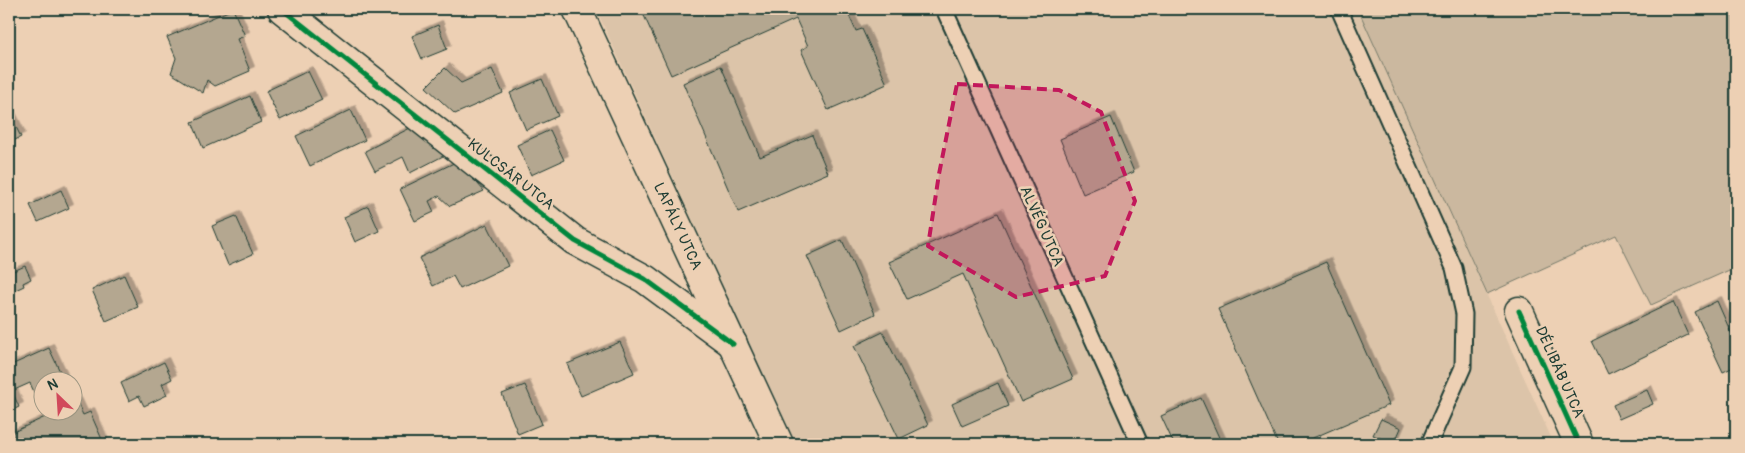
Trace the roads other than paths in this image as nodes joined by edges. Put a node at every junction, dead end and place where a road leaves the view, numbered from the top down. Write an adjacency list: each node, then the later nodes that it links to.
1 (282, 9): 6 (street, KULCSÁR UTCA)
2 (577, 9): 6 (street, LAPÁLY UTCA)
3 (944, 9): 8 (lane, ALVÉG UTCA)
4 (1339, 9): 9 (lane)
5 (1519, 311): 10 (street, DÉLIBÁB UTCA)
6 (733, 344): 7 (street, LAPÁLY UTCA)
7 (779, 444)
8 (1140, 444)
9 (1429, 444)
10 (1579, 444)

